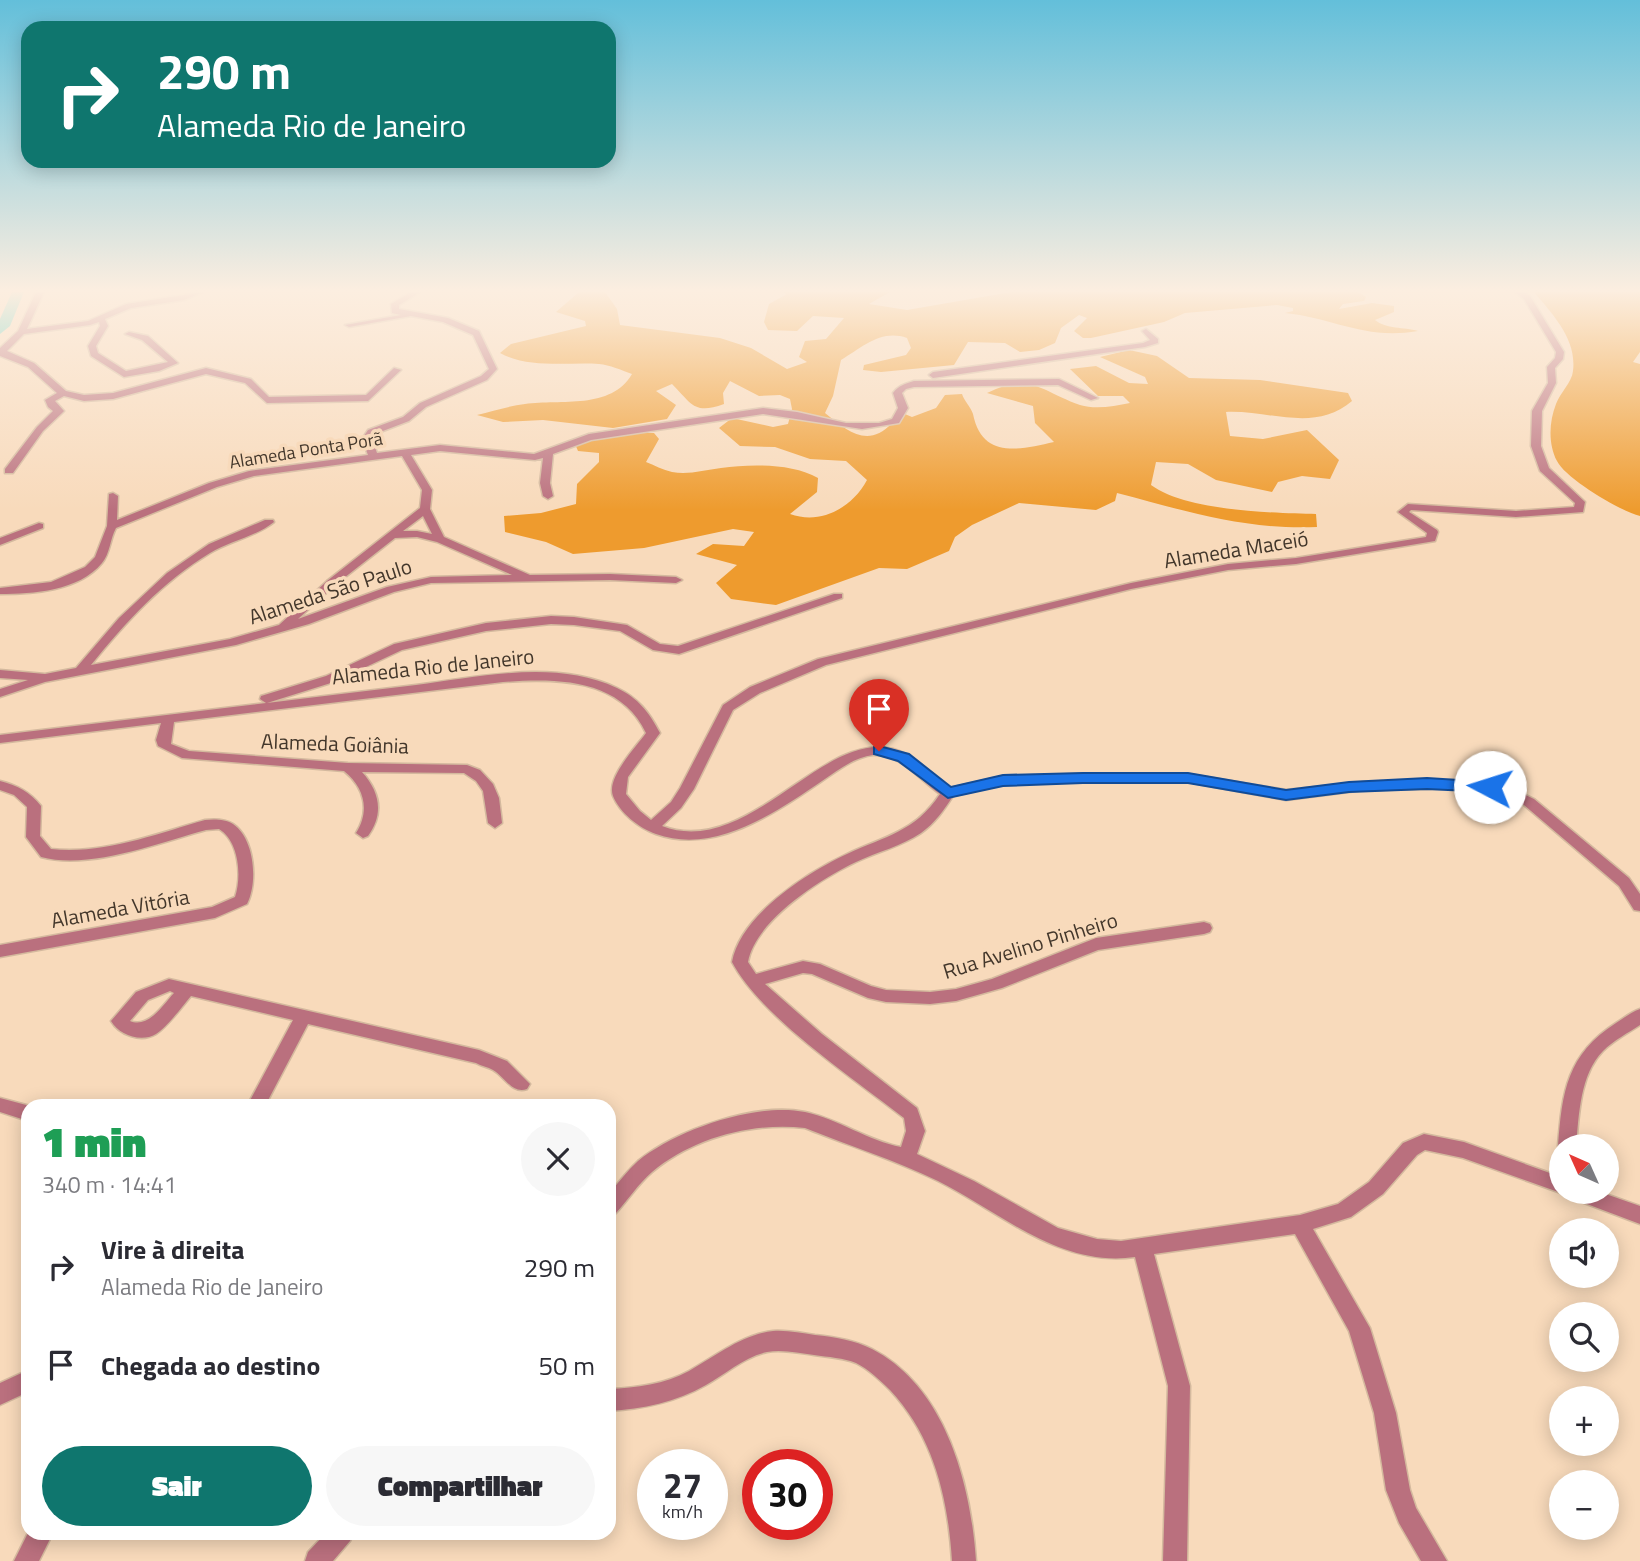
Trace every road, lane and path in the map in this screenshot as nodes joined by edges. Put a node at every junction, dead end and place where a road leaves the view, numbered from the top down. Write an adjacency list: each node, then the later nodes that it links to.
1 (31, 365): 9 (street)
2 (109, 365): 3 (street)
3 (167, 365)
4 (492, 365): 13 (street)
5 (1003, 365): 8 (street)
6 (1553, 365): 40 (street, Alameda Maceió)
7 (397, 370): 9 (street)
8 (903, 387): 10 (street); 12 (street, Alameda Ponta Porã)
9 (63, 393): 14 (street)
10 (1094, 398)
11 (405, 453): 12 (street, Alameda Ponta Porã); 13 (street, Alameda Ponta Porã); 17 (street)
12 (548, 453): 16 (street)
13 (374, 457): 20 (street, Alameda Ponta Porã)
14 (9, 471)
15 (113, 496): 20 (street)
16 (548, 496)
17 (425, 509): 21 (street); 22 (street)
18 (269, 522): 29 (street)
19 (39, 526): 23 (street)
20 (112, 526): 26 (street)
21 (393, 535): 22 (street); 28 (street)
22 (440, 539): 24 (street)
23 (0, 542)
24 (530, 579): 25 (street, Alameda São Paulo); 28 (street, Alameda São Paulo)
25 (676, 580)
26 (0, 591)
27 (838, 596): 33 (street)
28 (280, 629): 29 (street, Alameda São Paulo)
29 (81, 670): 31 (street, Alameda São Paulo)
30 (0, 674): 31 (street, Alameda São Paulo)
31 (46, 678): 32 (street)
32 (0, 693)
33 (231, 710): 34 (street, Alameda Rio de Janeiro); 40 (street, Alameda Rio de Janeiro)
34 (169, 721): 35 (street, Alameda Rio de Janeiro); 36 (street, Alameda Goiânia)
35 (0, 739)
36 (348, 767): 39 (street, Alameda Goiânia); 41 (street)
37 (0, 785): 44 (street, Alameda Vitória)
38 (948, 793): 40 (street, Alameda Rio de Janeiro); 42 (street); 45 (street)
39 (495, 823)
40 (652, 827)
41 (363, 833)
42 (1640, 906)
43 (1204, 928): 45 (street, Rua Avelino Pinheiro)
44 (0, 951)
45 (752, 981): 54 (street)
46 (188, 989): 47 (street)
47 (304, 1015): 49 (street); 50 (street)
48 (1640, 1016): 53 (street)
49 (521, 1084)
50 (260, 1099)
51 (0, 1105): 52 (street)
52 (21, 1111)
53 (1569, 1134)
54 (904, 1159): 56 (street); 60 (street)
55 (1549, 1181): 59 (street)
56 (616, 1199)
57 (1610, 1204): 58 (street)
58 (1640, 1215)
59 (1300, 1224): 60 (street); 70 (street)
60 (1142, 1247): 69 (street)
61 (21, 1384): 62 (street)
62 (0, 1394)
63 (616, 1400): 68 (street)
64 (37, 1540): 66 (street)
65 (336, 1540): 67 (street)
66 (26, 1561)
67 (317, 1561)
68 (964, 1561)
69 (1175, 1561)
70 (1435, 1561)

